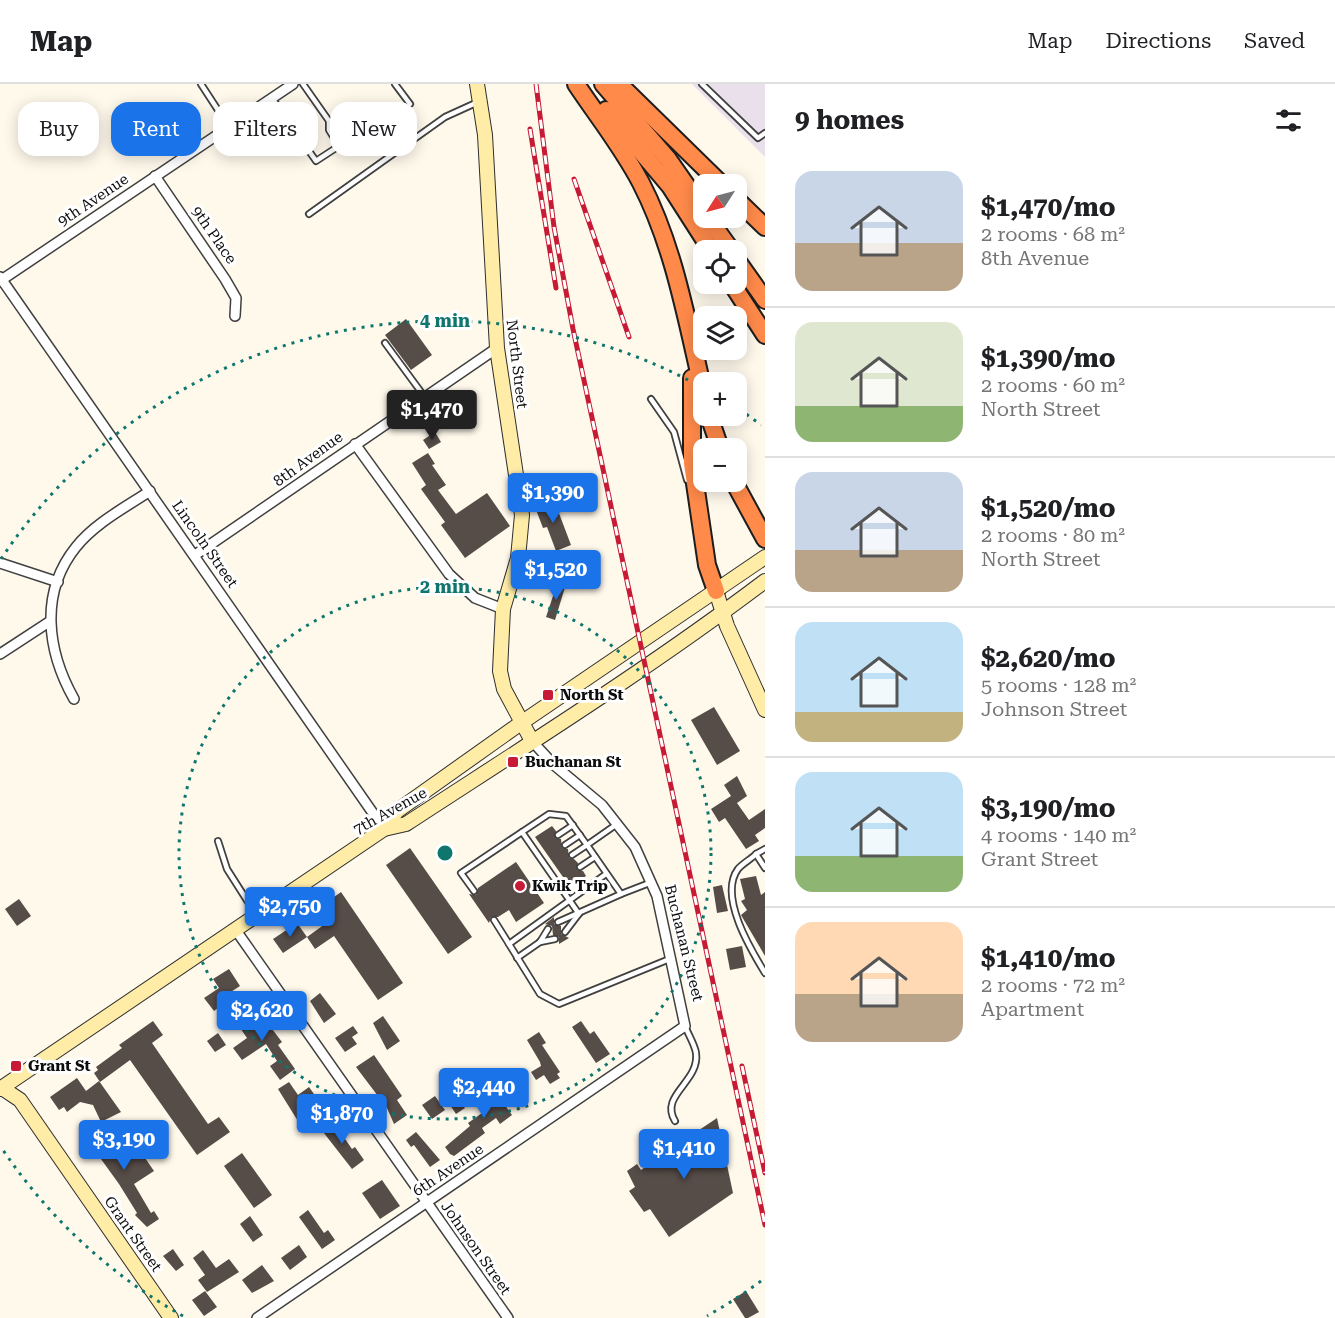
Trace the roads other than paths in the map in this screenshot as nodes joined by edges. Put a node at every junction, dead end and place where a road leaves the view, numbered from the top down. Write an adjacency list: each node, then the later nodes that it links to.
1 (201, 84): 12 (lane)
2 (292, 84): 11 (street, 9th Avenue)
3 (303, 84): 11 (lane)
4 (395, 84): 14 (lane)
5 (576, 84): 10 (highway)
6 (582, 84): 10 (highway)
7 (619, 84): 17 (highway)
8 (702, 84): 15 (lane)
9 (479, 89): 21 (lane); 32 (street, North Street)
10 (597, 97): 19 (highway); 23 (highway); 29 (highway)
11 (272, 98): 13 (street, 9th Avenue)
12 (213, 102)
13 (266, 102)
14 (408, 102)
15 (765, 133)
16 (213, 137): 18 (street, 9th Avenue)
17 (711, 174)
18 (155, 176): 25 (street, 9th Avenue); 28 (street, 9th Place)
19 (693, 195)
20 (747, 210): 22 (highway)
21 (309, 214)
22 (765, 228)
23 (705, 240)
24 (747, 275): 27 (highway)
25 (1, 279): 37 (street, Lincoln Street)
26 (738, 294): 30 (highway)
27 (765, 300)
28 (235, 316)
29 (689, 332): 33 (highway); 39 (highway)
30 (765, 335)
31 (385, 343): 34 (lane)
32 (497, 348): 34 (street, 8th Avenue); 47 (street, North Street)
33 (699, 372)
34 (424, 396): 36 (street, 8th Avenue)
35 (651, 399): 39 (lane)
36 (355, 444): 41 (street, 8th Avenue); 47 (street)
37 (150, 491): 41 (street, Lincoln Street); 45 (street)
38 (739, 492): 40 (highway)
39 (696, 505): 46 (highway)
40 (765, 539)
41 (195, 555): 57 (street, Lincoln Street)
42 (765, 557): 46 (street)
43 (0, 563): 45 (street)
44 (765, 581): 48 (street, 7th Avenue)
45 (58, 582): 49 (street)
46 (716, 591): 48 (street); 53 (street)
47 (503, 609): 53 (street, Buchanan Street)
48 (723, 613): 52 (street); 54 (street, 7th Avenue)
49 (49, 622): 50 (street); 51 (street)
50 (0, 654)
51 (74, 699)
52 (765, 710)
53 (520, 723): 54 (street, Buchanan Street); 57 (street)
54 (532, 741): 55 (street, Buchanan Street); 57 (street, 7th Avenue)
55 (619, 823): 63 (lane); 78 (street, Buchanan Street)
56 (573, 825): 58 (lane); 59 (lane); 60 (lane)
57 (384, 829): 84 (street, 7th Avenue)
58 (522, 832): 66 (lane); 80 (lane)
59 (558, 835)
60 (580, 835): 62 (lane); 63 (lane)
61 (218, 841): 84 (lane)
62 (565, 845)
63 (587, 845): 68 (lane); 70 (lane)
64 (542, 846): 66 (lane)
65 (765, 849): 67 (lane)
66 (535, 850): 71 (lane)
67 (756, 854): 74 (lane); 95 (lane)
68 (572, 855)
69 (549, 856): 71 (lane)
70 (595, 857): 73 (lane); 76 (lane)
71 (542, 860): 75 (lane)
72 (555, 866): 75 (lane)
73 (580, 867)
74 (765, 868)
75 (549, 870): 79 (lane)
76 (606, 874): 81 (lane); 82 (lane)
77 (564, 878): 79 (lane)
78 (652, 882): 81 (lane); 94 (street, Buchanan Street)
79 (557, 883): 82 (lane)
80 (474, 891)
81 (621, 894): 83 (lane)
82 (569, 899): 83 (lane); 92 (lane)
83 (579, 914): 86 (lane); 89 (lane)
84 (256, 915): 87 (street, 7th Avenue)
85 (494, 920): 92 (lane)
86 (558, 922)
87 (236, 929): 97 (street, 7th Avenue); 99 (street, Johnson Street)
88 (548, 929): 91 (lane)
89 (565, 932)
90 (555, 939): 91 (lane)
91 (540, 942): 93 (lane)
92 (509, 944): 93 (lane)
93 (517, 958): 94 (lane)
94 (672, 958): 96 (street, Buchanan Street)
95 (765, 973)
96 (685, 1026): 98 (lane); 99 (street, 6th Avenue)
97 (1, 1088): 100 (street, Grant Street)
98 (675, 1121)
99 (426, 1203): 101 (street, 6th Avenue); 102 (street, Johnson Street)
100 (171, 1318)
101 (257, 1318)
102 (508, 1318)

